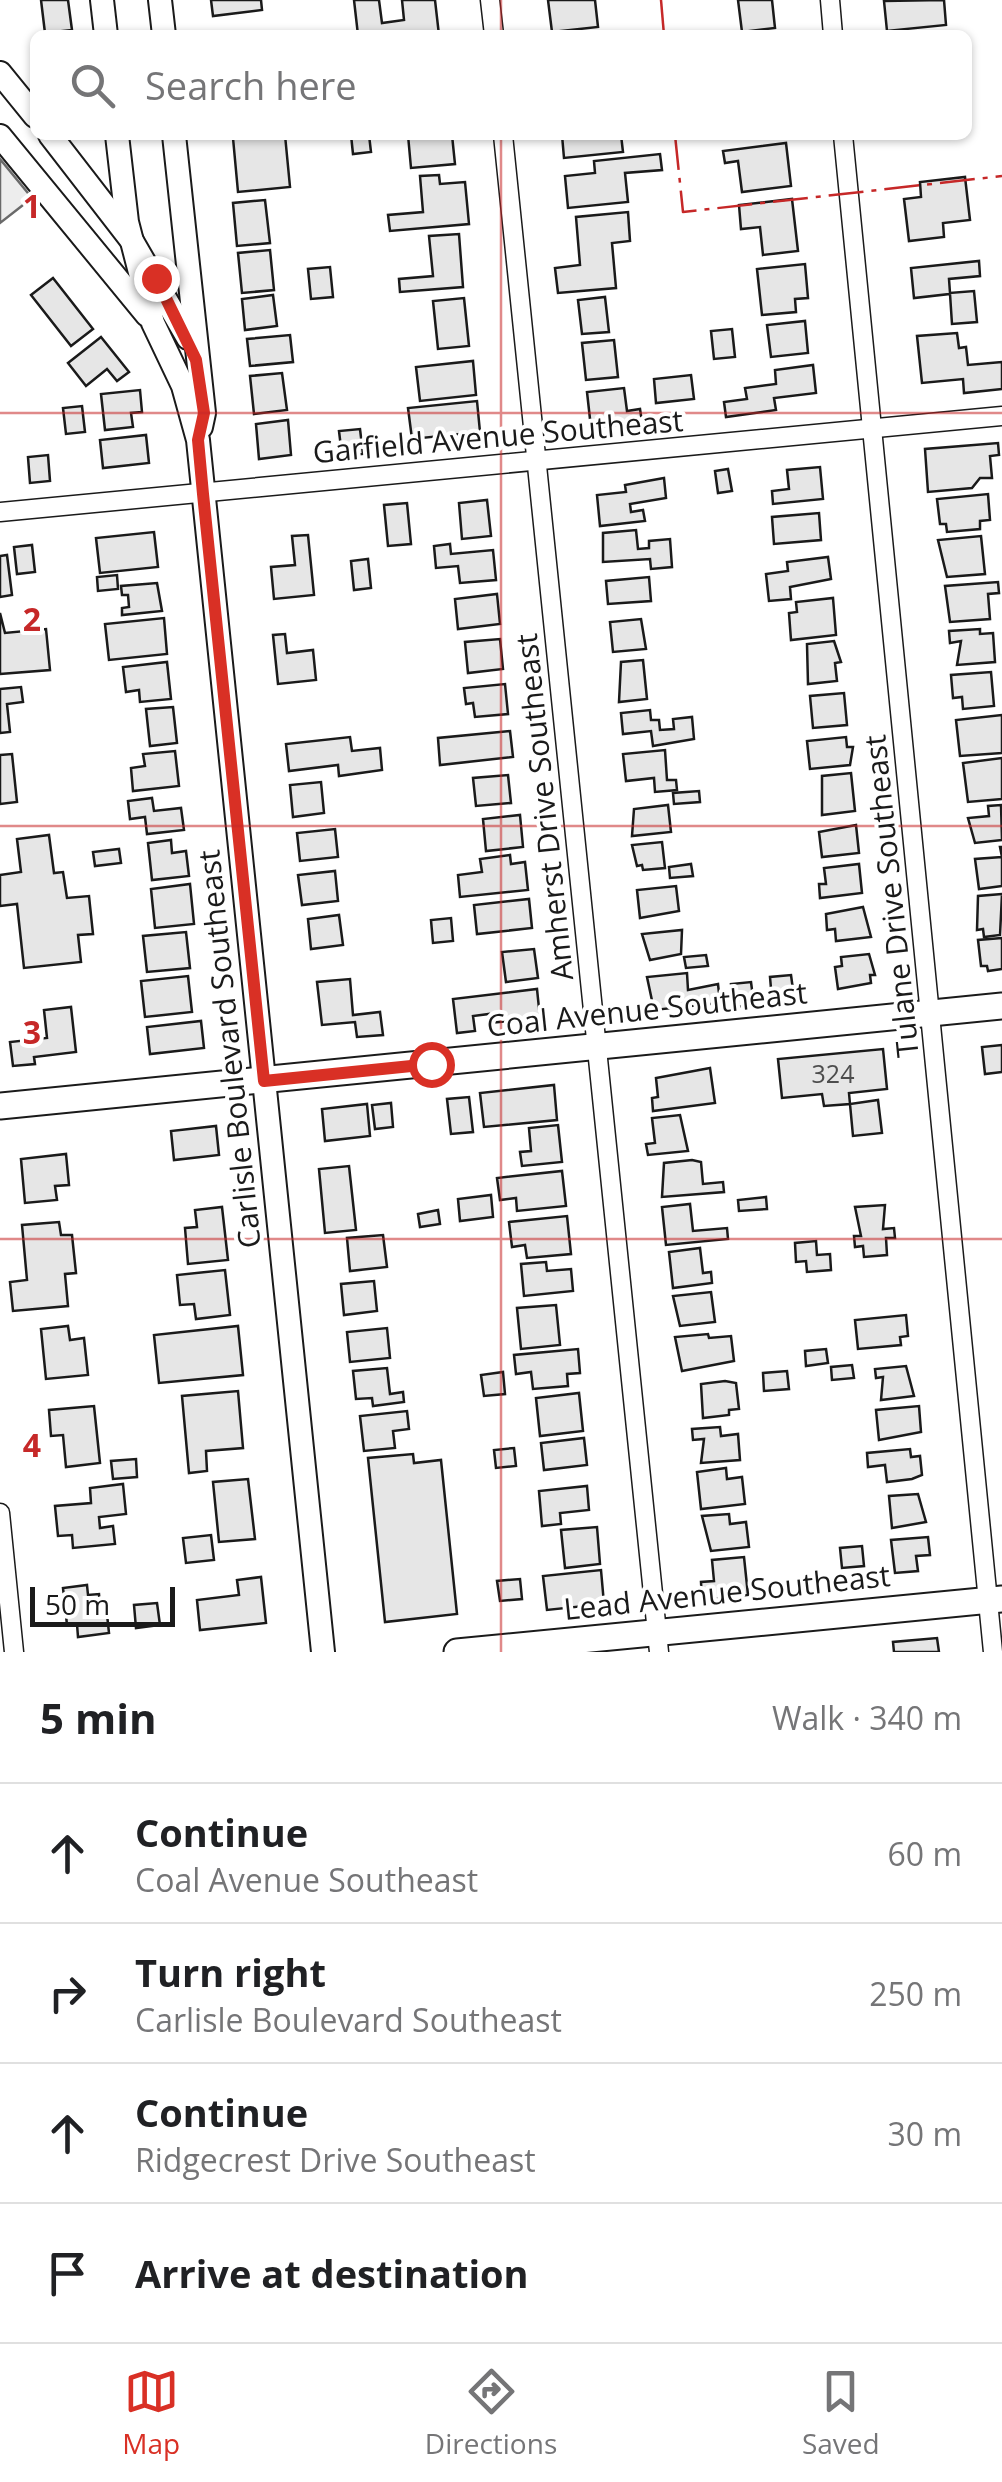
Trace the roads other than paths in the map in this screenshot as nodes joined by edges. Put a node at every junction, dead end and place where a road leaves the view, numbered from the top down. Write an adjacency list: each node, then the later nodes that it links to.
1 (102, 0): 5 (street)
2 (160, 0): 6 (street)
3 (490, 0): 7 (street)
4 (830, 0): 8 (street)
5 (105, 30)
6 (163, 30)
7 (493, 30)
8 (833, 30)
9 (0, 74): 10 (street)
10 (30, 110)
11 (0, 136): 20 (street)
12 (54, 140): 18 (street)
13 (116, 140): 18 (street)
14 (118, 140): 19 (street, Carlisle Boulevard Southeast)
15 (174, 140): 21 (street, Carlisle Boulevard Southeast)
16 (504, 140): 25 (street, Amherst Drive Southeast)
17 (843, 140): 23 (street, Tulane Drive Southeast)
18 (90, 184): 19 (street)
19 (132, 241): 20 (street, Carlisle Boulevard Southeast); 21 (street)
20 (153, 323): 24 (street, Carlisle Boulevard Southeast)
21 (196, 360): 24 (street, Carlisle Boulevard Southeast)
22 (1002, 416): 23 (street, Garfield Avenue Southeast)
23 (872, 429): 25 (street, Garfield Avenue Southeast); 29 (street, Tulane Drive Southeast)
24 (198, 440): 26 (street, Carlisle Boulevard Southeast)
25 (536, 461): 26 (street, Garfield Avenue Southeast); 30 (street, Amherst Drive Southeast)
26 (203, 494): 27 (street, Garfield Avenue Southeast); 31 (street, Carlisle Boulevard Southeast)
27 (0, 512)
28 (1002, 1006): 29 (main road, Coal Avenue Southeast)
29 (932, 1014): 30 (main road, Coal Avenue Southeast); 34 (street, Tulane Drive Southeast)
30 (598, 1048): 31 (main road, Coal Avenue Southeast); 35 (street, Amherst Drive Southeast)
31 (264, 1081): 32 (main road, Coal Avenue Southeast); 37 (street, Carlisle Boulevard Southeast)
32 (0, 1106)
33 (0, 1514): 36 (street)
34 (995, 1600): 35 (main road, Lead Avenue Southeast); 39 (street, Tulane Drive Southeast)
35 (658, 1642): 38 (main road, Lead Avenue Southeast)
36 (14, 1652)
37 (323, 1652)
38 (457, 1652)
39 (994, 1652)

